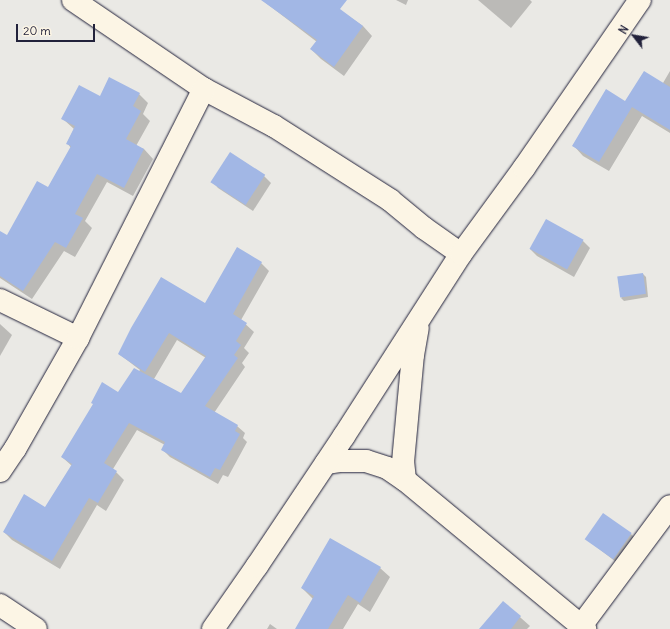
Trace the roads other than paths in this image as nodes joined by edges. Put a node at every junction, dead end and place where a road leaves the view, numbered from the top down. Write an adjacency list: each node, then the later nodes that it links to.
1 (73, 0): 3 (street)
2 (640, 0): 4 (street)
3 (204, 88): 4 (street); 7 (street)
4 (461, 254): 6 (street)
5 (0, 300): 7 (street)
6 (421, 317): 8 (street); 10 (street)
7 (78, 338): 9 (street)
8 (326, 463): 10 (street); 15 (street)
9 (0, 471)
10 (404, 480): 13 (street)
11 (670, 506): 13 (street)
12 (0, 605): 14 (street)
13 (583, 627)
14 (36, 629)
15 (212, 629)

